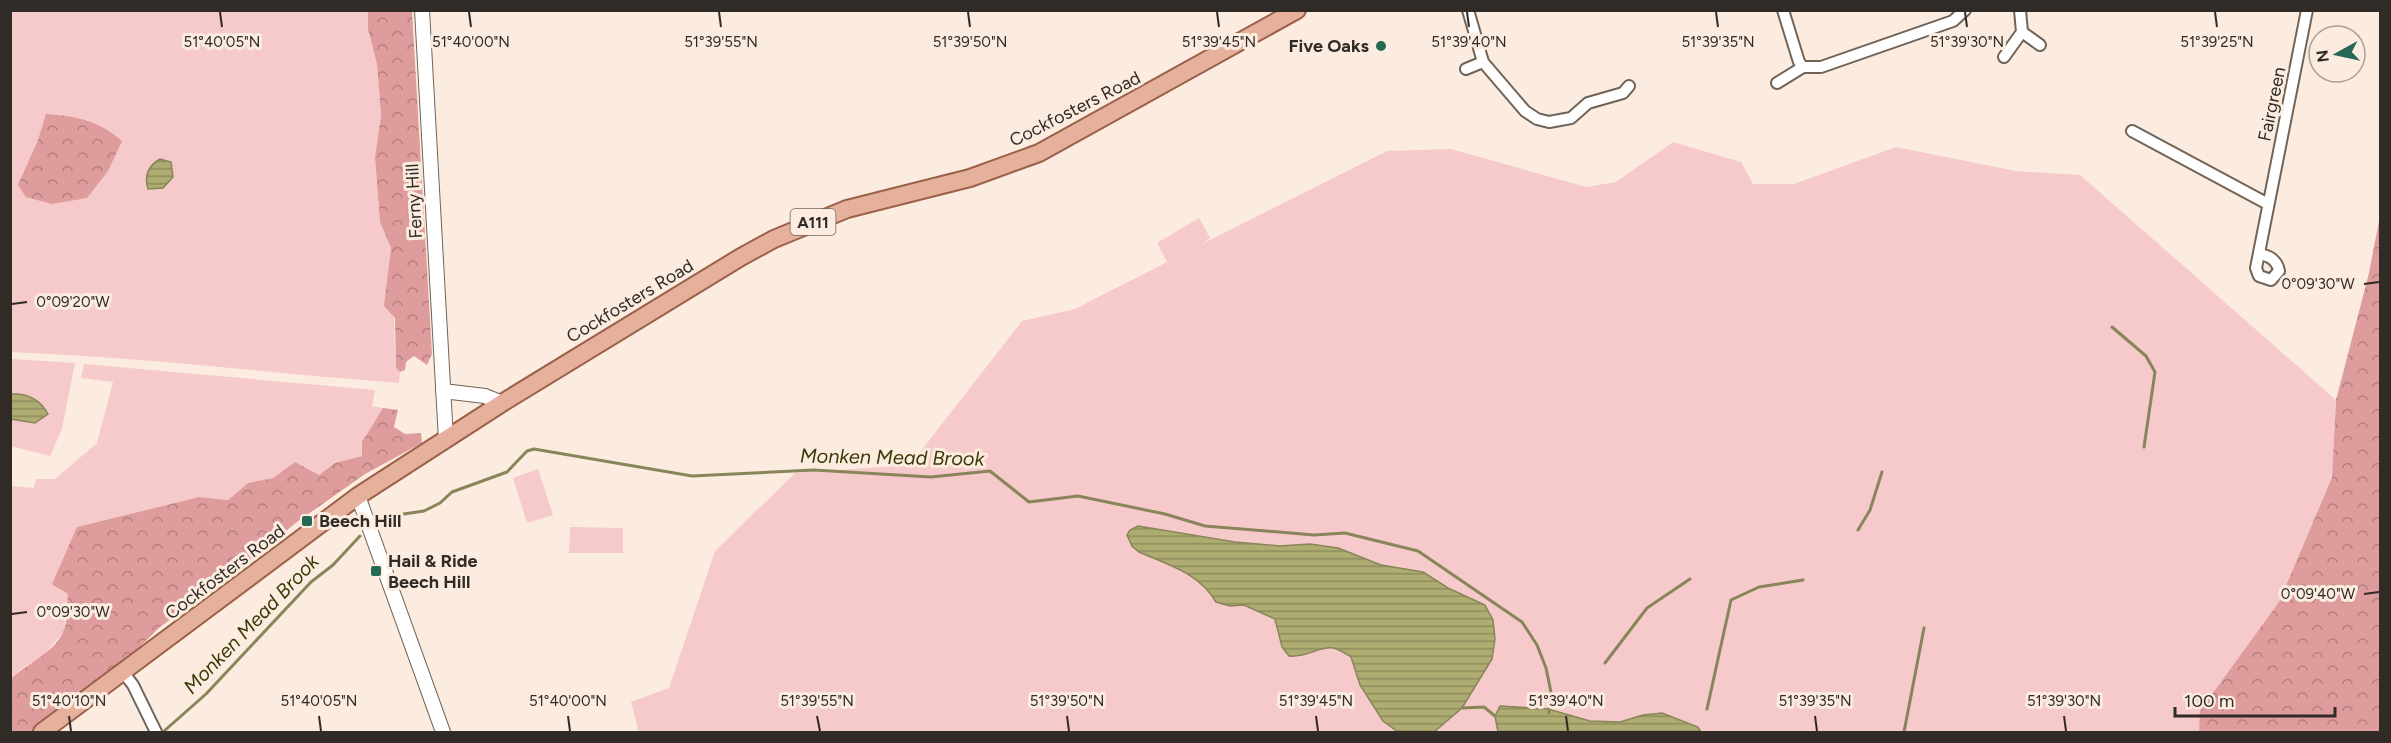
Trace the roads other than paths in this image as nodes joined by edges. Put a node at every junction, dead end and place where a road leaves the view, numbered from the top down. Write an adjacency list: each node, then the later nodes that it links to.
1 (422, 10): 19 (street, Ferny Hill)
2 (1297, 10): 20 (main road, Cockfosters Road / A111)
3 (1468, 10): 11 (street)
4 (1783, 10): 12 (street)
5 (1965, 10): 12 (street)
6 (2020, 10): 8 (street)
7 (2307, 10): 17 (street, Fairgreen)
8 (2022, 32): 9 (street); 10 (street)
9 (2040, 45)
10 (2004, 57)
11 (1483, 62): 13 (street); 15 (street)
12 (1803, 67): 14 (street)
13 (1466, 69)
14 (1777, 83)
15 (1629, 86)
16 (2132, 131): 17 (street)
17 (2268, 204): 18 (street, Fairgreen)
18 (2259, 254)
19 (442, 390): 20 (street); 21 (street, Ferny Hill)
20 (502, 403): 21 (main road, Cockfosters Road / A111)
21 (446, 440): 22 (main road, Cockfosters Road / A111)
22 (358, 496): 23 (main road, Cockfosters Road / A111); 26 (street)
23 (123, 672): 24 (street); 25 (main road, Cockfosters Road / A111)
24 (155, 729)
25 (42, 732)
26 (442, 732)

